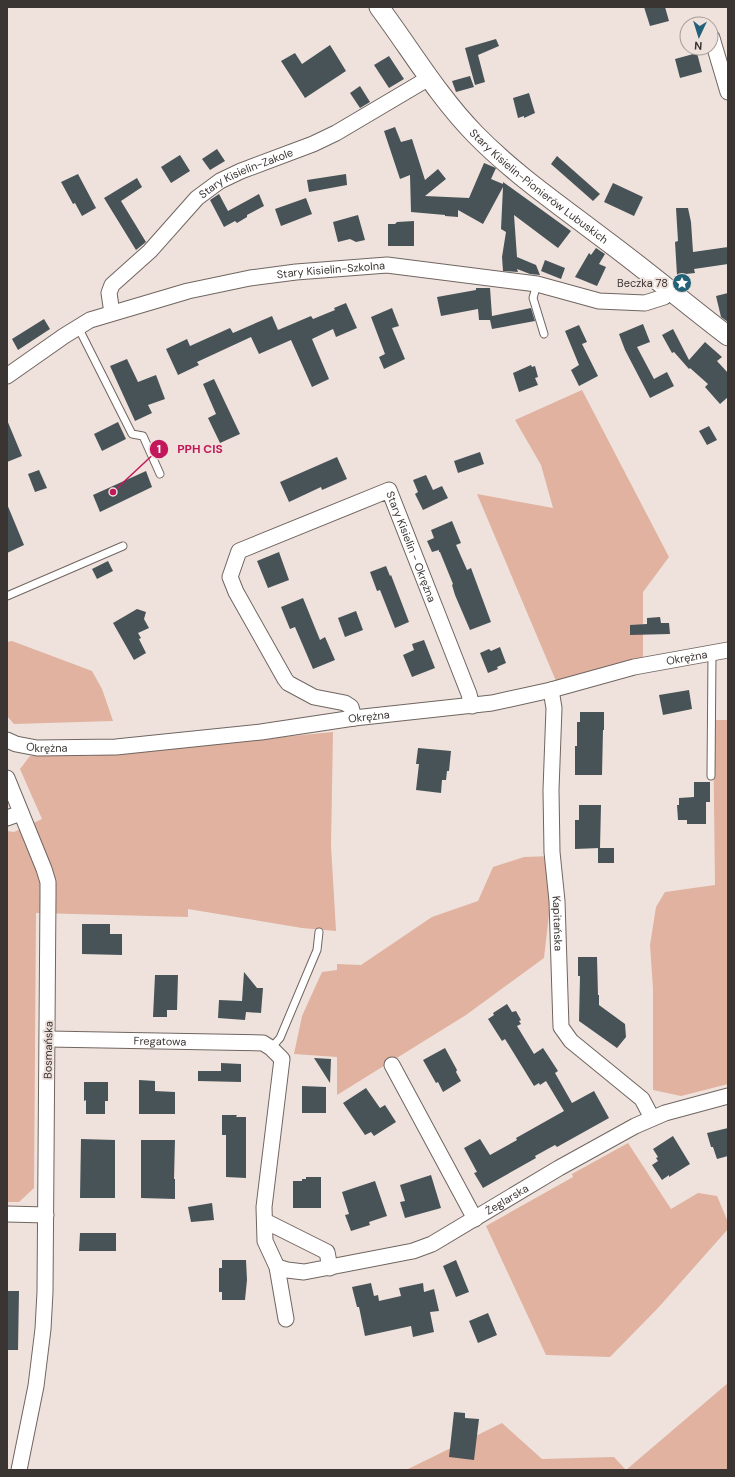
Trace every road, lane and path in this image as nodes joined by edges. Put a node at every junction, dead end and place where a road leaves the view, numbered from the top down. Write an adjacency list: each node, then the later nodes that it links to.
1 (379, 7): 3 (street, Stary Kisielin-Pionierów Lubuskich)
2 (717, 56): 4 (street)
3 (429, 78): 6 (street, Stary Kisielin-Pionierów Lubuskich); 7 (street, Stary Kisielin-Zakole)
4 (728, 92)
5 (537, 284): 6 (street, Stary Kisielin-Szkolna); 7 (street, Stary Kisielin-Szkolna); 10 (lane)
6 (669, 290): 9 (street, Stary Kisielin-Pionierów Lubuskich)
7 (112, 313): 8 (street, Stary Kisielin-Szkolna)
8 (78, 327): 11 (street, Stary Kisielin-Szkolna); 12 (lane)
9 (726, 330)
10 (544, 334)
11 (7, 376)
12 (160, 474)
13 (123, 546): 14 (lane)
14 (7, 596)
15 (728, 650): 16 (street, Okrężna)
16 (712, 653): 17 (street, Okrężna); 21 (lane)
17 (551, 690): 18 (street, Okrężna); 29 (street, Kapitańska)
18 (472, 706): 19 (street, Okrężna); 19 (street, Stary Kisielin - Okrężna)
19 (354, 718): 20 (street, Okrężna)
20 (7, 740)
21 (712, 776)
22 (7, 778): 23 (street, Bosmańska)
23 (14, 816): 25 (street, Bosmańska)
24 (319, 932): 26 (lane)
25 (48, 1039): 26 (street, Fregatowa); 31 (street, Bosmańska)
26 (271, 1048): 33 (street)
27 (392, 1065): 32 (street)
28 (728, 1096): 29 (street, Żeglarska)
29 (652, 1118): 32 (street, Żeglarska)
30 (7, 1214): 31 (street)
31 (46, 1215): 37 (street, Bosmańska)
32 (475, 1219): 35 (street, Żeglarska)
33 (265, 1221): 34 (street); 35 (street)
34 (277, 1266): 35 (street, Żeglarska); 36 (street)
35 (330, 1268)
36 (286, 1319)
37 (19, 1470)

